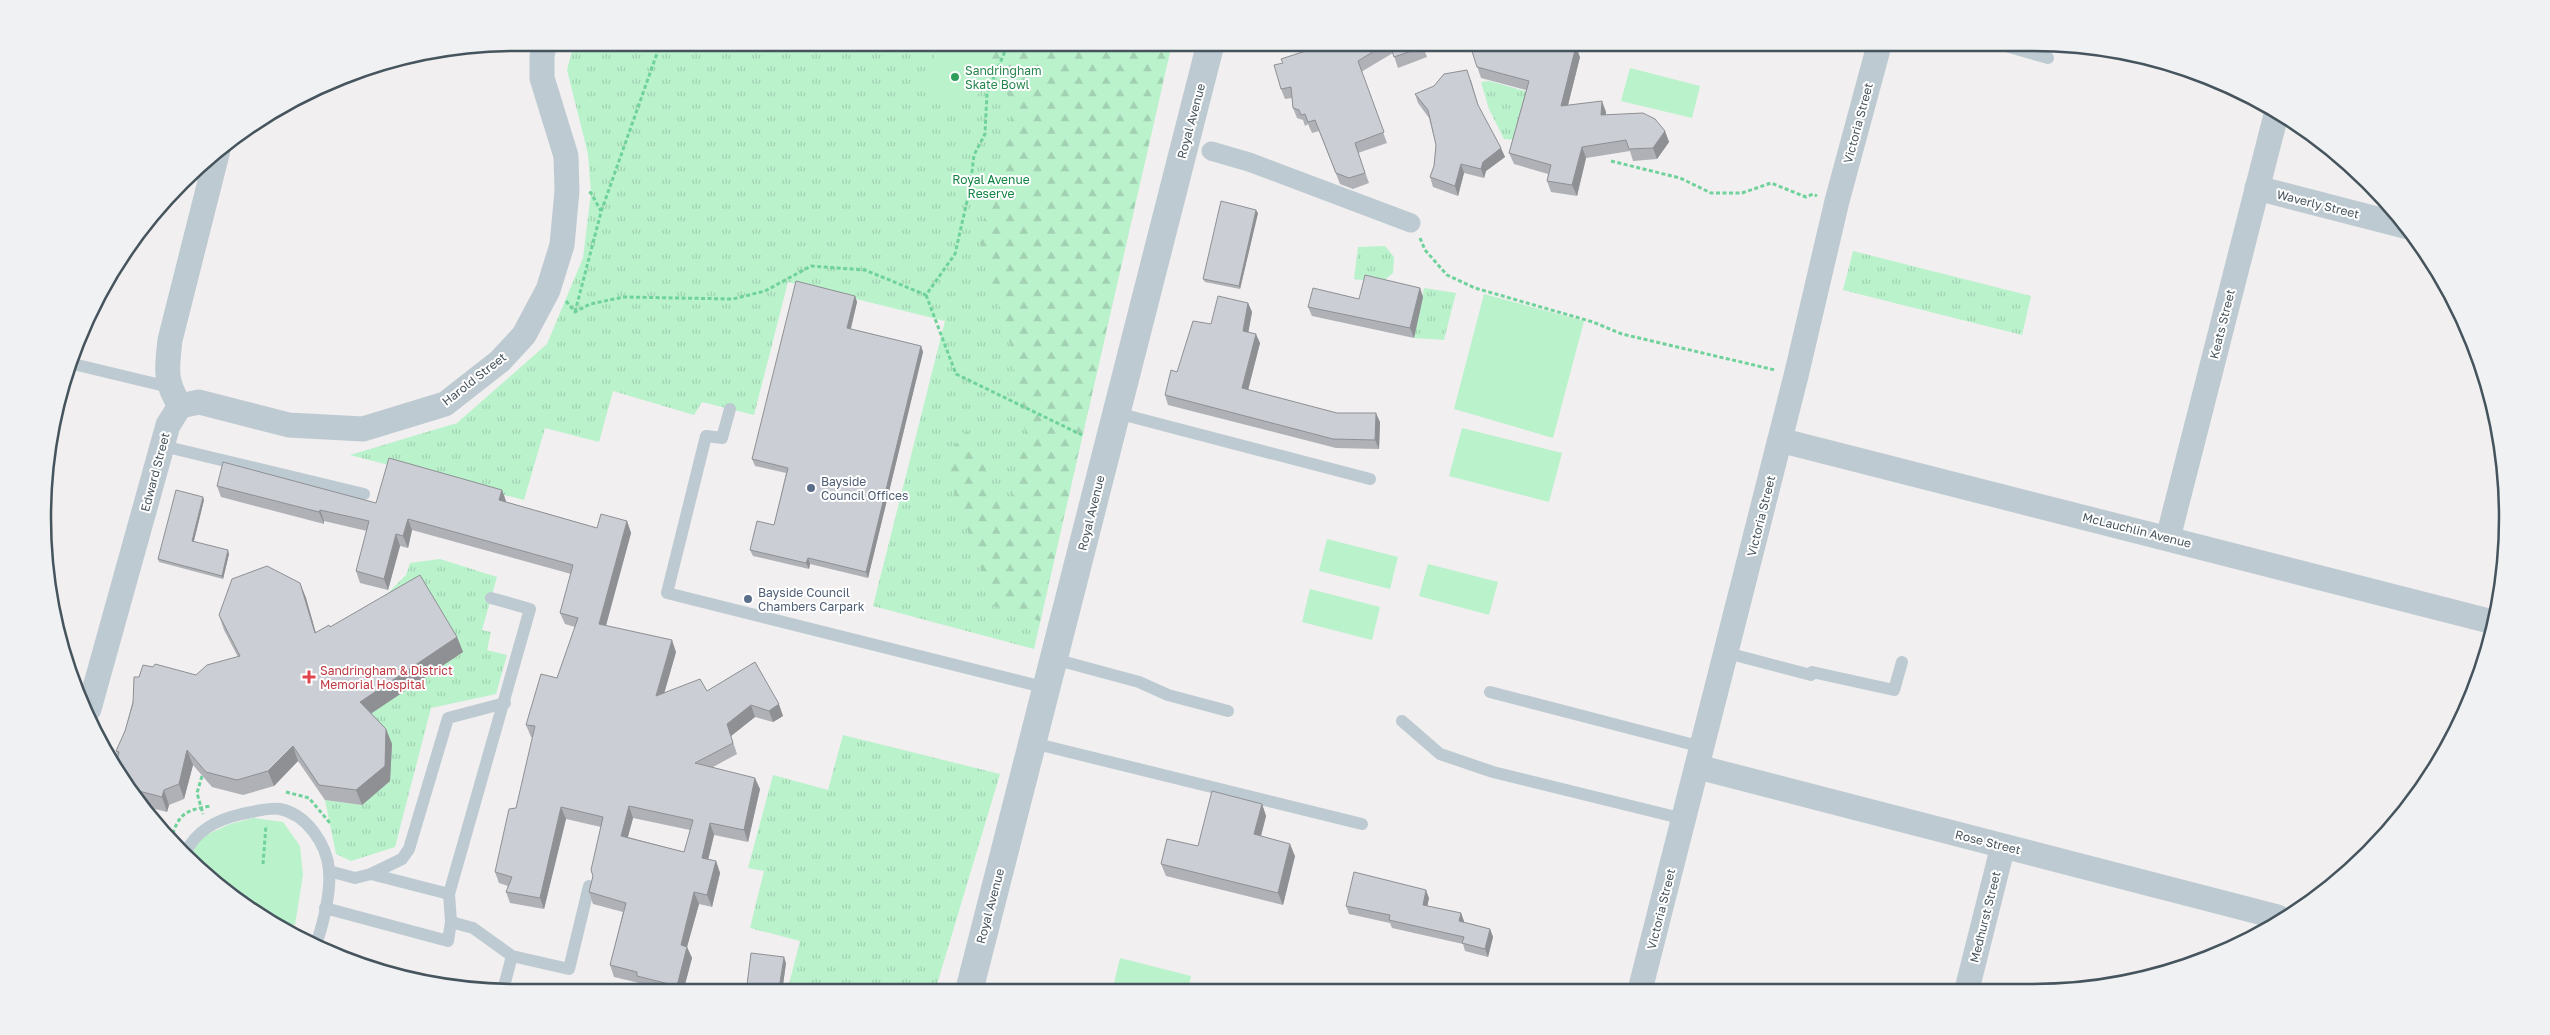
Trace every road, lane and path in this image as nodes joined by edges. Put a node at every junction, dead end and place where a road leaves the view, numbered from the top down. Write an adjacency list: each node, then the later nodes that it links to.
1 (543, 51): 16 (street, Harold Street)
2 (657, 51): 18 (path)
3 (1004, 51): 17 (path)
4 (1209, 51): 23 (street, Royal Avenue)
5 (1878, 51): 13 (street, Victoria Street)
6 (2024, 51): 7 (lane)
7 (2048, 58)
8 (2274, 119): 12 (street, Keats Street)
9 (1211, 151): 14 (street)
10 (1611, 161): 13 (path)
11 (215, 163): 21 (street)
12 (2257, 188): 15 (street, Waverly Street); 29 (street, Keats Street)
13 (1837, 201): 20 (street, Victoria Street)
14 (1411, 223): 20 (path)
15 (2393, 223)
16 (548, 290): 18 (path); 21 (street, Harold Street)
17 (926, 296): 18 (path); 24 (path)
18 (575, 312)
19 (77, 365): 21 (lane)
20 (1796, 376): 25 (street, Victoria Street)
21 (174, 397): 26 (street, Edward Street)
22 (730, 409): 35 (lane)
23 (1117, 413): 27 (lane); 33 (street, Royal Avenue)
24 (1082, 435)
25 (1780, 440): 29 (street, McLauchlin Avenue); 32 (street, Victoria Street)
26 (163, 446): 28 (lane); 38 (street, Edward Street)
27 (1370, 479)
28 (364, 494)
29 (2168, 538): 31 (street, McLauchlin Avenue)
30 (491, 598): 37 (lane)
31 (2487, 620)
32 (1727, 653): 34 (lane); 42 (street, Victoria Street)
33 (1054, 658): 35 (street, Royal Avenue); 39 (lane)
34 (1902, 662)
35 (1047, 688): 41 (street, Royal Avenue)
36 (1490, 692): 42 (lane)
37 (505, 702): 52 (lane); 54 (lane)
38 (90, 704)
39 (1228, 711)
40 (1402, 721): 45 (lane)
41 (1033, 743): 46 (lane); 61 (street, Royal Avenue)
42 (1700, 757): 45 (street, Victoria Street); 48 (street, Rose Street)
43 (202, 776): 47 (path)
44 (268, 809): 47 (lane); 50 (path); 51 (lane)
45 (1684, 819): 62 (street, Victoria Street)
46 (1362, 824)
47 (209, 826): 49 (lane)
48 (2003, 846): 56 (street, Rose Street); 63 (street, Medhurst Street)
49 (188, 847)
50 (263, 864)
51 (329, 871): 52 (lane); 55 (lane)
52 (370, 874): 54 (lane)
53 (589, 886): 59 (lane)
54 (449, 894): 57 (lane)
55 (325, 908): 57 (lane); 58 (lane)
56 (2274, 916)
57 (451, 922): 59 (lane)
58 (319, 939)
59 (512, 956): 60 (lane)
60 (505, 984)
61 (969, 984)
62 (1642, 984)
63 (1968, 984)

